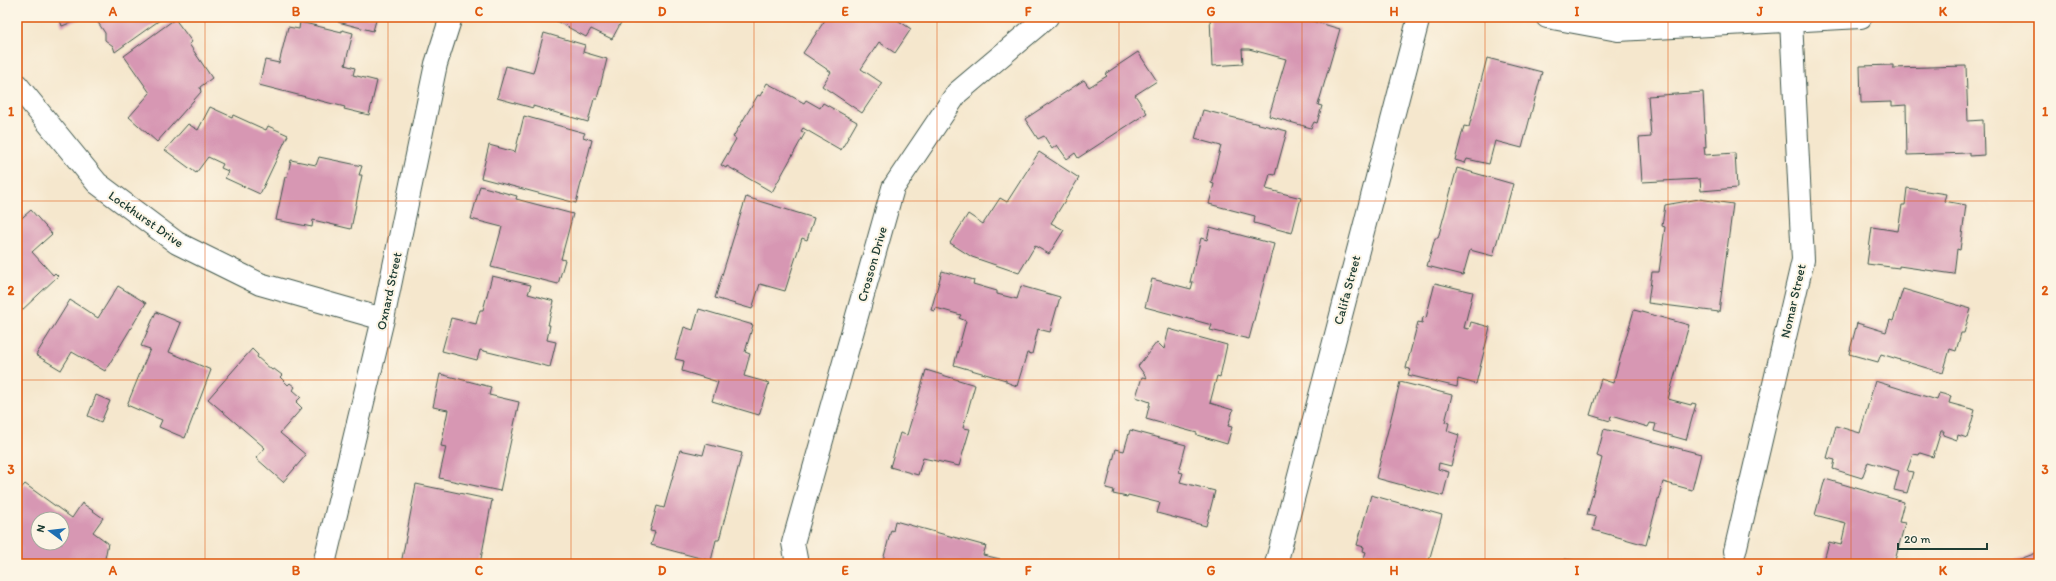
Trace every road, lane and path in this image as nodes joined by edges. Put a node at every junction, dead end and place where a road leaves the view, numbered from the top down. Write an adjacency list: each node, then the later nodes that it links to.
1 (451, 17): 8 (street, Oxnard Street)
2 (1048, 17): 11 (street, Crosson Drive)
3 (1419, 17): 12 (street, Califa Street)
4 (1547, 17): 6 (street)
5 (1861, 17): 6 (street)
6 (1791, 22): 9 (street, Nomar Street)
7 (17, 85): 8 (street, Lockhurst Drive)
8 (383, 319): 10 (street, Oxnard Street)
9 (1735, 551)
10 (324, 564)
11 (797, 564)
12 (1276, 564)

